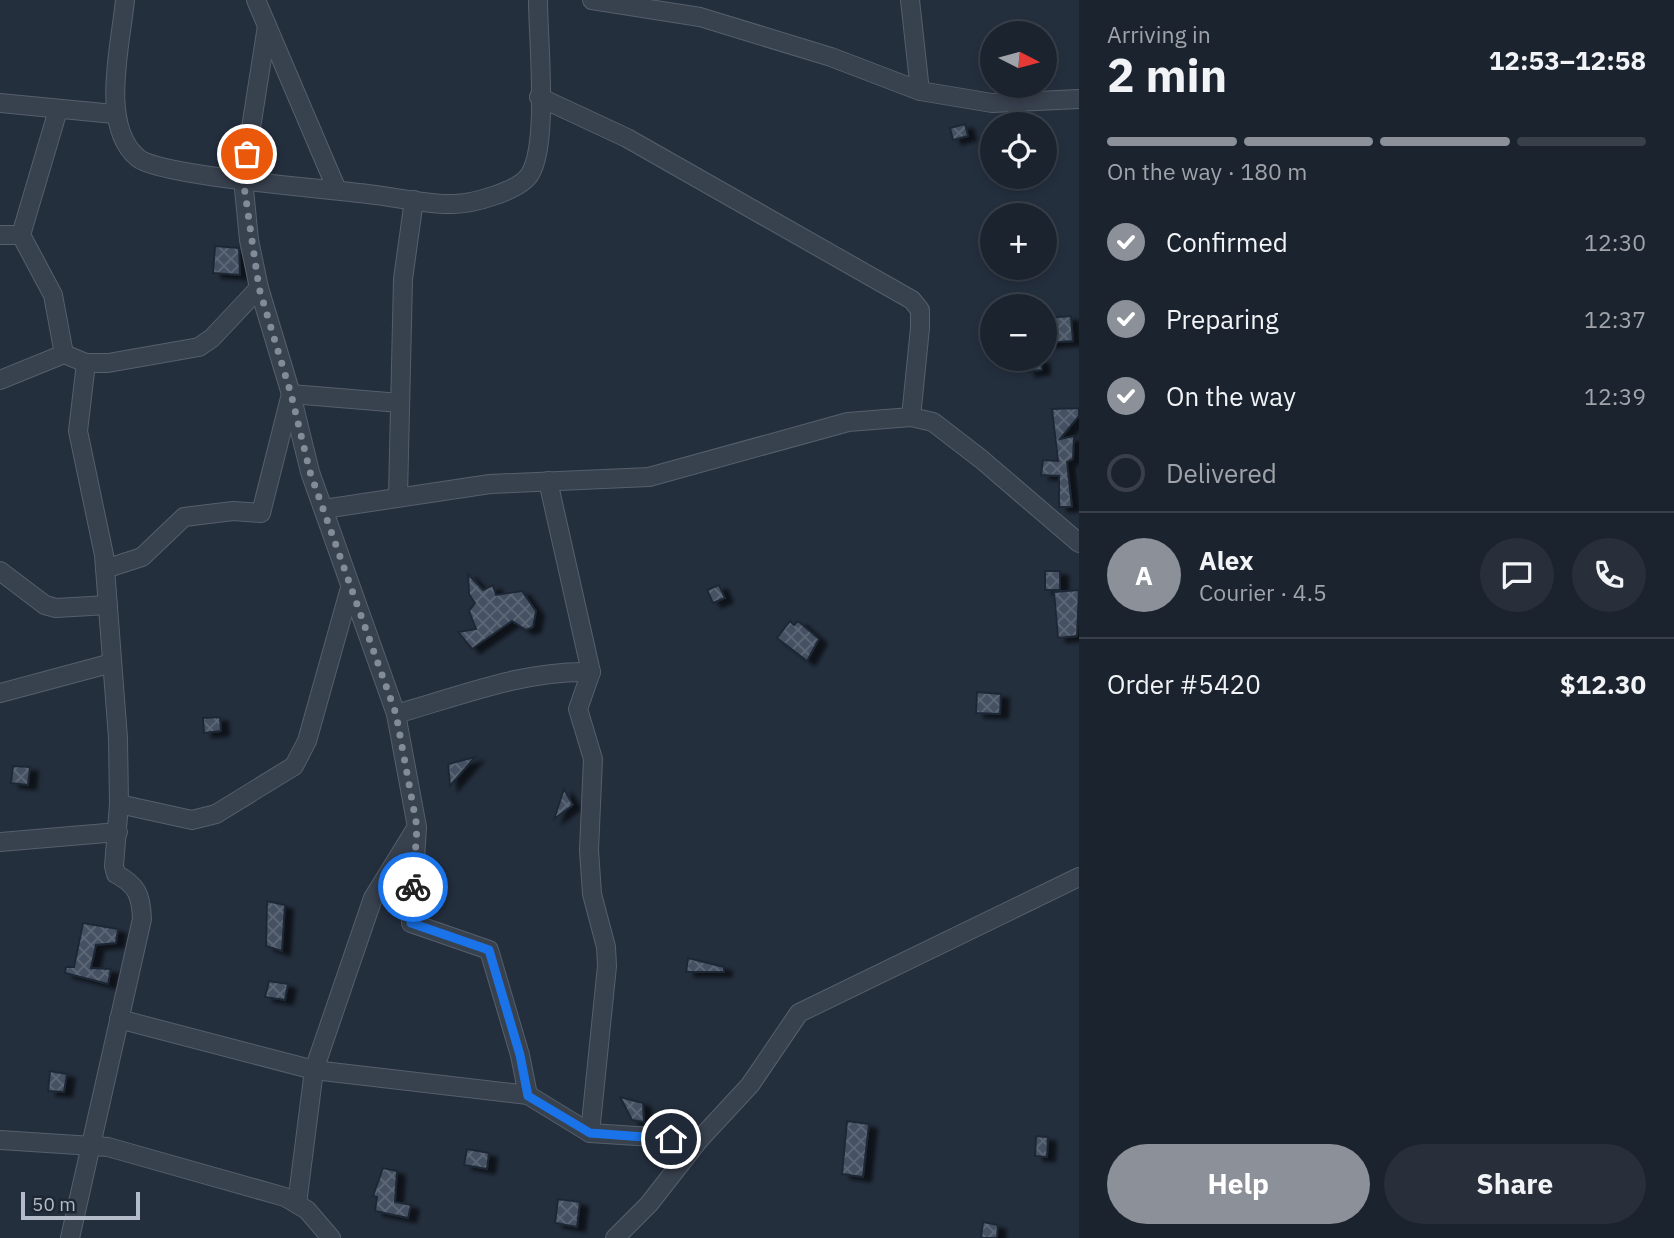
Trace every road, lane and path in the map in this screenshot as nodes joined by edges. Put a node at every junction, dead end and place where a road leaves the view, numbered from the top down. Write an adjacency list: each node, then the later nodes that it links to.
1 (125, 0): 12 (street)
2 (256, 0): 6 (street)
3 (537, 0): 9 (street)
4 (592, 0): 7 (street)
5 (910, 0): 7 (street)
6 (267, 26): 13 (street); 14 (street)
7 (920, 91): 8 (street)
8 (1077, 96)
9 (539, 97): 15 (street); 24 (street)
10 (0, 103): 11 (street)
11 (58, 110): 12 (street); 17 (street)
12 (114, 114): 13 (street)
13 (243, 179): 14 (street); 18 (street)
14 (337, 190): 15 (street)
15 (414, 200): 23 (street)
16 (0, 235): 17 (street)
17 (21, 235): 19 (street)
18 (259, 288): 20 (street); 22 (street)
19 (64, 354): 20 (street); 21 (street)
20 (86, 363): 29 (street)
21 (0, 380)
22 (291, 394): 23 (street); 27 (street); 29 (street)
23 (400, 404): 26 (street)
24 (911, 417): 25 (street); 28 (street)
25 (548, 481): 26 (street); 34 (street)
26 (398, 496): 27 (street)
27 (324, 509): 31 (street)
28 (1079, 543)
29 (105, 569): 32 (street)
30 (0, 571): 32 (street)
31 (350, 588): 36 (street); 37 (street)
32 (108, 606): 33 (street)
33 (112, 663): 35 (street); 37 (street)
34 (591, 671): 36 (street); 45 (street)
35 (0, 693)
36 (396, 714): 38 (street)
37 (119, 804): 39 (street)
38 (417, 827): 43 (street); 44 (street)
39 (118, 832): 40 (street); 42 (street)
40 (0, 842)
41 (1079, 877): 47 (street)
42 (120, 1019): 43 (street); 48 (street)
43 (314, 1070): 44 (street); 49 (street)
44 (528, 1096): 45 (street)
45 (590, 1133): 47 (street)
46 (0, 1140): 48 (street)
47 (699, 1140): 52 (street)
48 (91, 1144): 49 (street); 50 (street)
49 (297, 1204): 51 (street)
50 (70, 1238)
51 (331, 1238)
52 (615, 1238)

